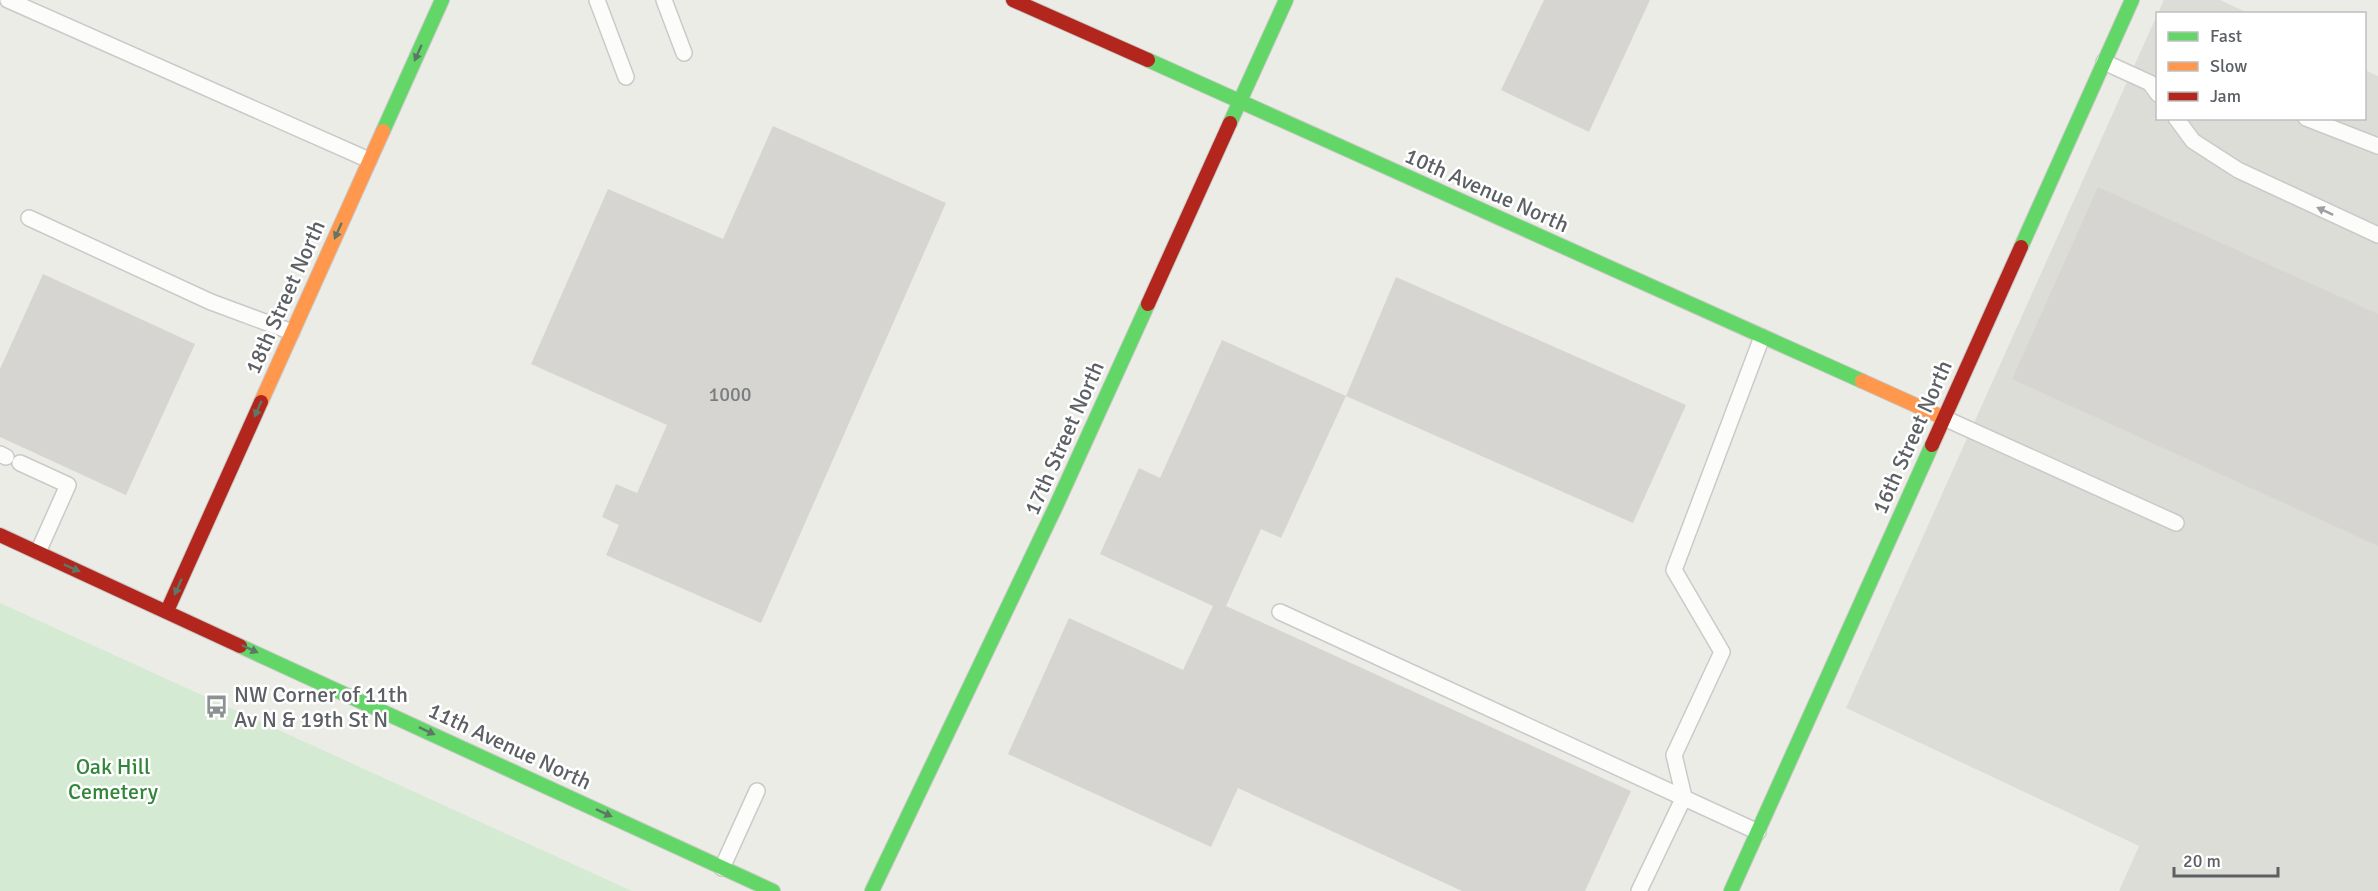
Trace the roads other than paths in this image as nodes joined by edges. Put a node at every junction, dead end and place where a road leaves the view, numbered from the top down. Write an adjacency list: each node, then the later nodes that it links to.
1 (8, 0): 16 (lane)
2 (442, 0): 16 (street, 18th Street North, one-way to 16)
3 (597, 0): 10 (lane)
4 (664, 0): 8 (lane)
5 (1013, 0): 12 (street, 10th Avenue North)
6 (1286, 0): 12 (street, 17th Street North)
7 (2132, 0): 9 (street, 16th Street North)
8 (684, 53)
9 (2104, 62): 11 (lane); 21 (street, 16th Street North)
10 (626, 77)
11 (2155, 86)
12 (1239, 102): 20 (street, 10th Avenue North); 33 (street, 17th Street North)
13 (2177, 120): 18 (lane, one-way to 13)
14 (2311, 120): 15 (lane)
15 (2378, 146)
16 (369, 160): 19 (street, 18th Street North, one-way to 19)
17 (29, 218): 19 (lane)
18 (2378, 236)
19 (292, 332): 26 (street, 18th Street North, one-way to 26)
20 (1762, 337): 21 (street, 10th Avenue North); 29 (lane)
21 (1944, 418): 23 (lane); 30 (street, 16th Street North)
22 (9, 458): 25 (lane)
23 (2176, 523)
24 (0, 535): 25 (street, 11th Avenue North)
25 (38, 552): 26 (street, 11th Avenue North, one-way to 26)
26 (167, 611): 31 (street, 11th Avenue North, one-way to 31)
27 (1280, 612): 29 (lane)
28 (757, 791): 31 (lane)
29 (1684, 797): 30 (lane); 34 (lane)
30 (1758, 832): 35 (street, 16th Street North)
31 (722, 867): 32 (street, 11th Avenue North)
32 (773, 891)
33 (872, 891)
34 (1638, 891)
35 (1731, 891)

